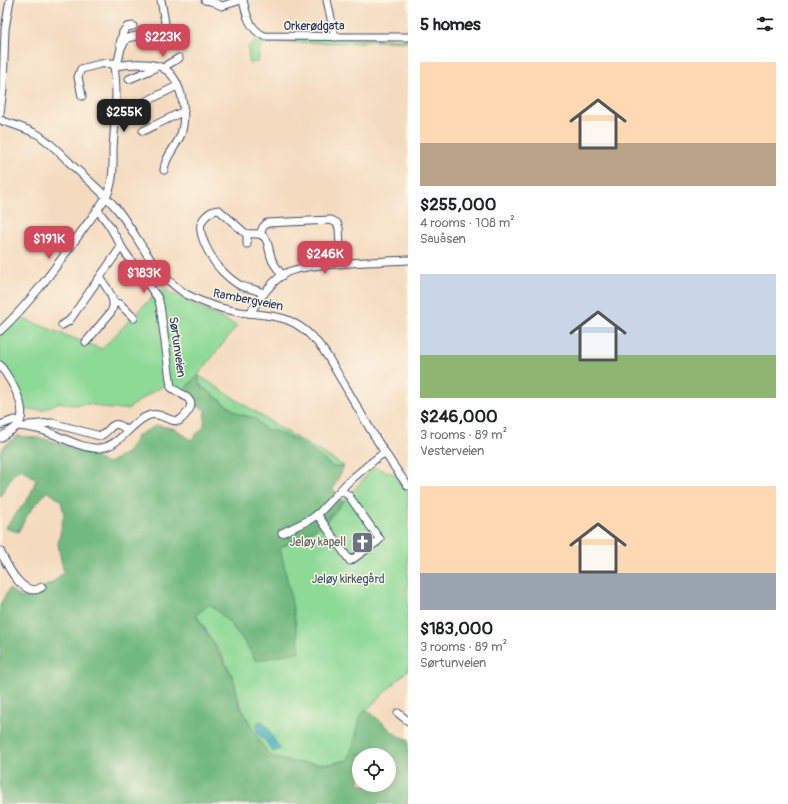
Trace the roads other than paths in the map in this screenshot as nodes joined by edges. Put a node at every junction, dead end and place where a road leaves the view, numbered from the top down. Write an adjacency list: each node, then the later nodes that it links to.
1 (10, 0): 8 (street)
2 (161, 0): 6 (street)
3 (205, 0): 4 (street)
4 (242, 0): 9 (street, Orkerødgata)
5 (327, 0): 9 (street)
6 (165, 24)
7 (133, 26): 12 (street)
8 (3, 29): 22 (street)
9 (335, 37): 10 (street, Orkerødgata)
10 (408, 37)
11 (166, 40): 12 (street)
12 (121, 48): 14 (street)
13 (179, 58): 16 (street)
14 (116, 66): 15 (street); 19 (street); 26 (street)
15 (156, 66): 16 (street); 17 (street)
16 (164, 69): 18 (street)
17 (129, 79)
18 (178, 86): 20 (street); 21 (street)
19 (82, 96)
20 (136, 107)
21 (184, 112): 24 (street); 25 (street)
22 (0, 113)
23 (0, 120): 26 (street, Rambergveien)
24 (143, 131)
25 (164, 170)
26 (106, 196): 27 (street); 38 (street, Rambergveien)
27 (97, 209): 31 (street, Sørtunveien); 41 (street)
28 (249, 234): 29 (street); 30 (street); 36 (street)
29 (260, 234): 33 (street); 34 (street)
30 (247, 244)
31 (121, 247): 35 (street); 47 (street, Sørtunveien)
32 (408, 260): 33 (street)
33 (341, 264): 34 (street)
34 (282, 276): 36 (street)
35 (100, 278): 37 (street); 40 (street)
36 (264, 294): 38 (street)
37 (113, 302): 39 (street); 42 (street)
38 (250, 313): 49 (street, Rambergveien)
39 (134, 318)
40 (62, 325)
41 (0, 332)
42 (86, 342)
43 (0, 365): 44 (street)
44 (19, 423): 45 (street); 46 (street); 48 (street)
45 (0, 425)
46 (28, 427): 47 (street); 47 (street)
47 (128, 430)
48 (0, 438)
49 (385, 452): 50 (street, Rambergveien); 51 (street)
50 (408, 486)
51 (340, 490): 52 (street); 52 (street)
52 (317, 514): 53 (street)
53 (282, 533)
54 (0, 551): 55 (street)
55 (42, 587)
56 (398, 713): 57 (street)
57 (408, 721)

